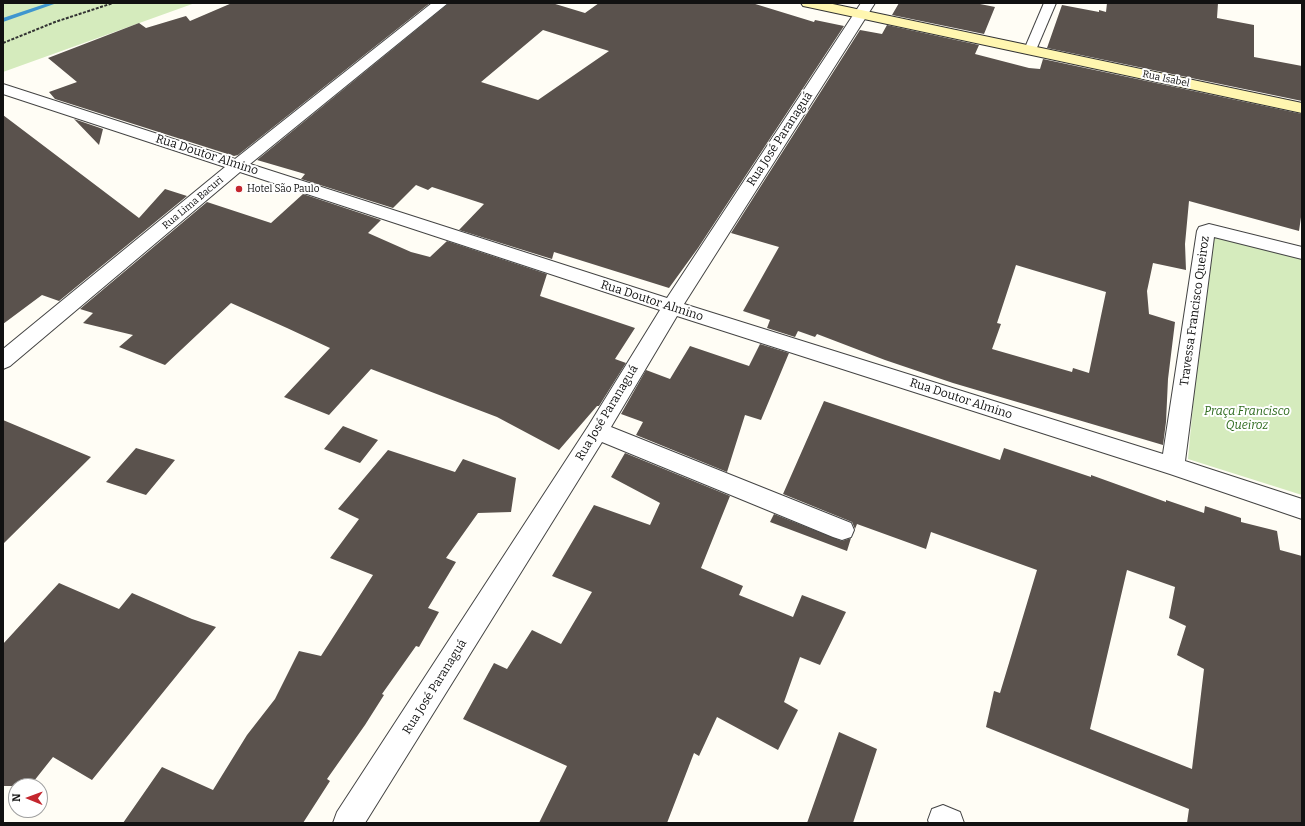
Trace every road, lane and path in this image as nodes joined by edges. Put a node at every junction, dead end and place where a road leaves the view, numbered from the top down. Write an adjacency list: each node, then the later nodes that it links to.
1 (113, 3): 6 (path)
2 (441, 3): 10 (street, Rua Lima Bacuri)
3 (808, 3): 5 (street, Rua Isabel)
4 (1050, 3): 7 (lane)
5 (864, 9): 7 (street, Rua Isabel); 12 (street, Rua José Paranaguá)
6 (3, 43)
7 (1030, 50): 9 (street, Rua Isabel)
8 (3, 89): 10 (street, Rua Doutor Almino)
9 (1302, 108)
10 (238, 165): 12 (street, Rua Doutor Almino); 13 (street, Rua Lima Bacuri)
11 (1302, 252): 15 (street, Travessa Francisco Queiroz)
12 (672, 307): 14 (street, Rua José Paranaguá); 15 (street, Rua Doutor Almino)
13 (3, 360)
14 (597, 431): 17 (street); 18 (street, Rua José Paranaguá)
15 (1172, 466): 16 (street, Rua Doutor Almino)
16 (1302, 509)
17 (842, 530)
18 (348, 823)

